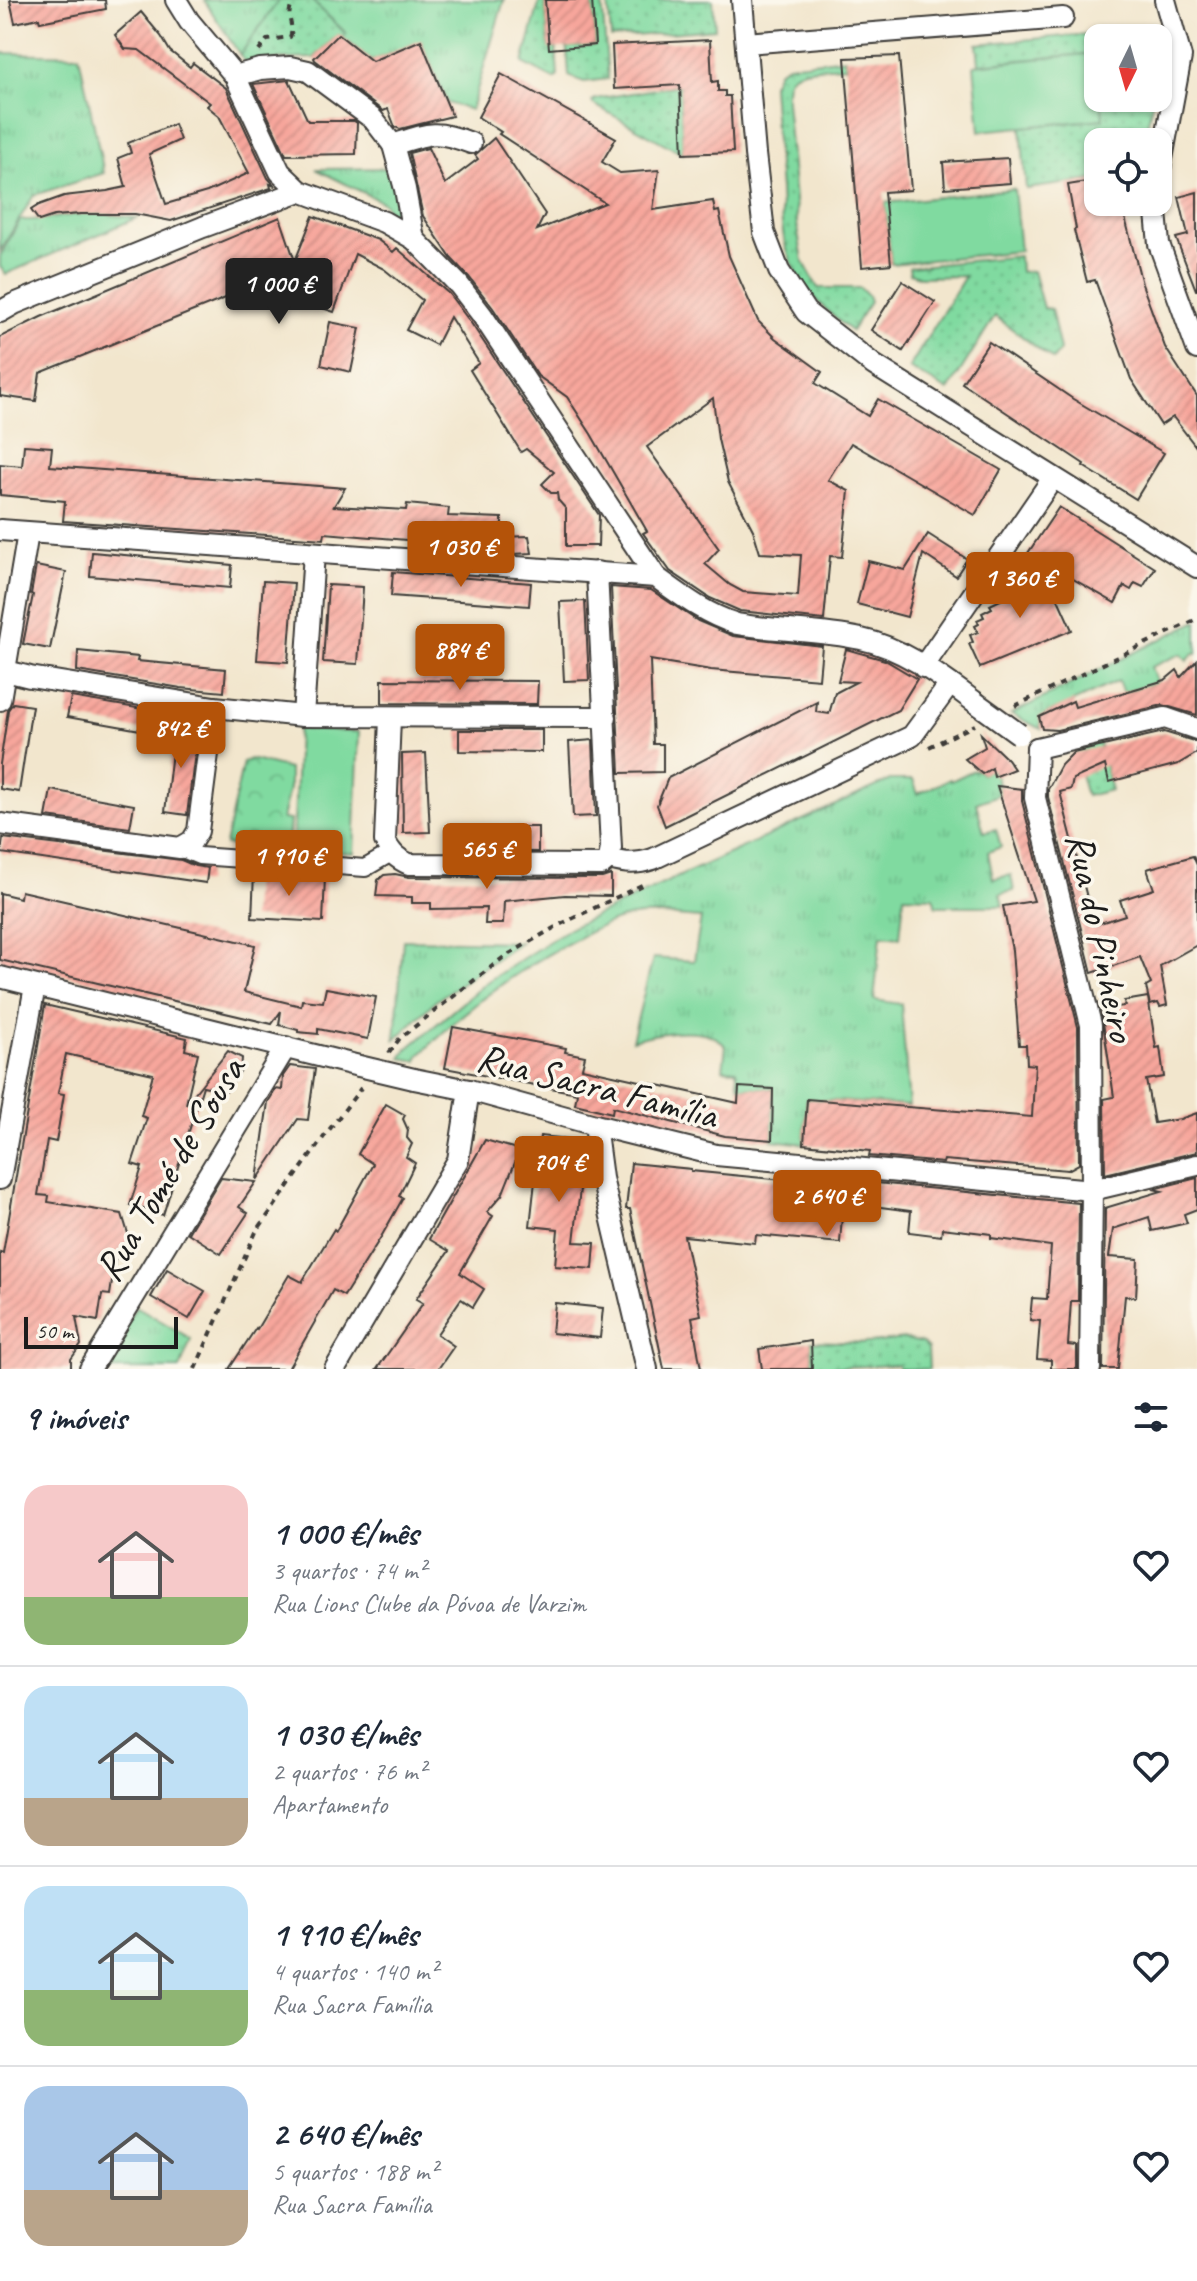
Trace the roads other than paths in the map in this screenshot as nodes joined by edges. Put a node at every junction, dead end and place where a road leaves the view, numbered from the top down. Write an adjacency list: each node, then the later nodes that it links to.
1 (176, 0): 6 (street)
2 (742, 0): 5 (street)
3 (1165, 0): 7 (street)
4 (1063, 18): 5 (street)
5 (746, 43): 15 (street)
6 (235, 76): 9 (street); 10 (street)
7 (1168, 128)
8 (471, 143): 9 (street)
9 (393, 145): 12 (street)
10 (300, 191): 12 (street); 13 (street)
11 (1156, 216): 14 (street)
12 (414, 239): 21 (street)
13 (0, 312)
14 (1197, 349)
15 (1053, 478): 19 (street); 22 (street)
16 (0, 530): 17 (street)
17 (28, 533): 18 (street); 23 (street)
18 (314, 553): 20 (street); 27 (street)
19 (1197, 567)
20 (597, 572): 21 (street); 28 (street)
21 (656, 577): 22 (street)
22 (923, 667): 24 (street)
23 (6, 671): 25 (street); 26 (street)
24 (950, 684): 31 (street, bridge); 35 (street)
25 (0, 700)
26 (214, 707): 27 (street); 33 (street)
27 (303, 716): 29 (street)
28 (606, 717): 29 (street); 35 (street)
29 (390, 718): 34 (street)
30 (1197, 729): 31 (street)
31 (1037, 748): 43 (street, Rua do Pinheiro)
32 (0, 824): 33 (street)
33 (180, 848): 34 (street)
34 (391, 853): 35 (street)
35 (609, 859)
36 (0, 977): 37 (street, Rua Sacra Família)
37 (35, 986): 38 (street, Rua Sacra Família); 42 (street)
38 (286, 1047): 39 (street, Rua Sacra Família, bridge); 44 (street, Rua Tomé de Sousa)
39 (469, 1090): 40 (street, Rua Sacra Família); 45 (street)
40 (595, 1125): 43 (street, Rua Sacra Família); 46 (street)
41 (1197, 1165): 43 (street, Rua Sacra Família)
42 (0, 1179)
43 (1092, 1190): 47 (street, Rua do Pinheiro)
44 (90, 1369)
45 (335, 1369)
46 (647, 1369)
47 (1090, 1369)

